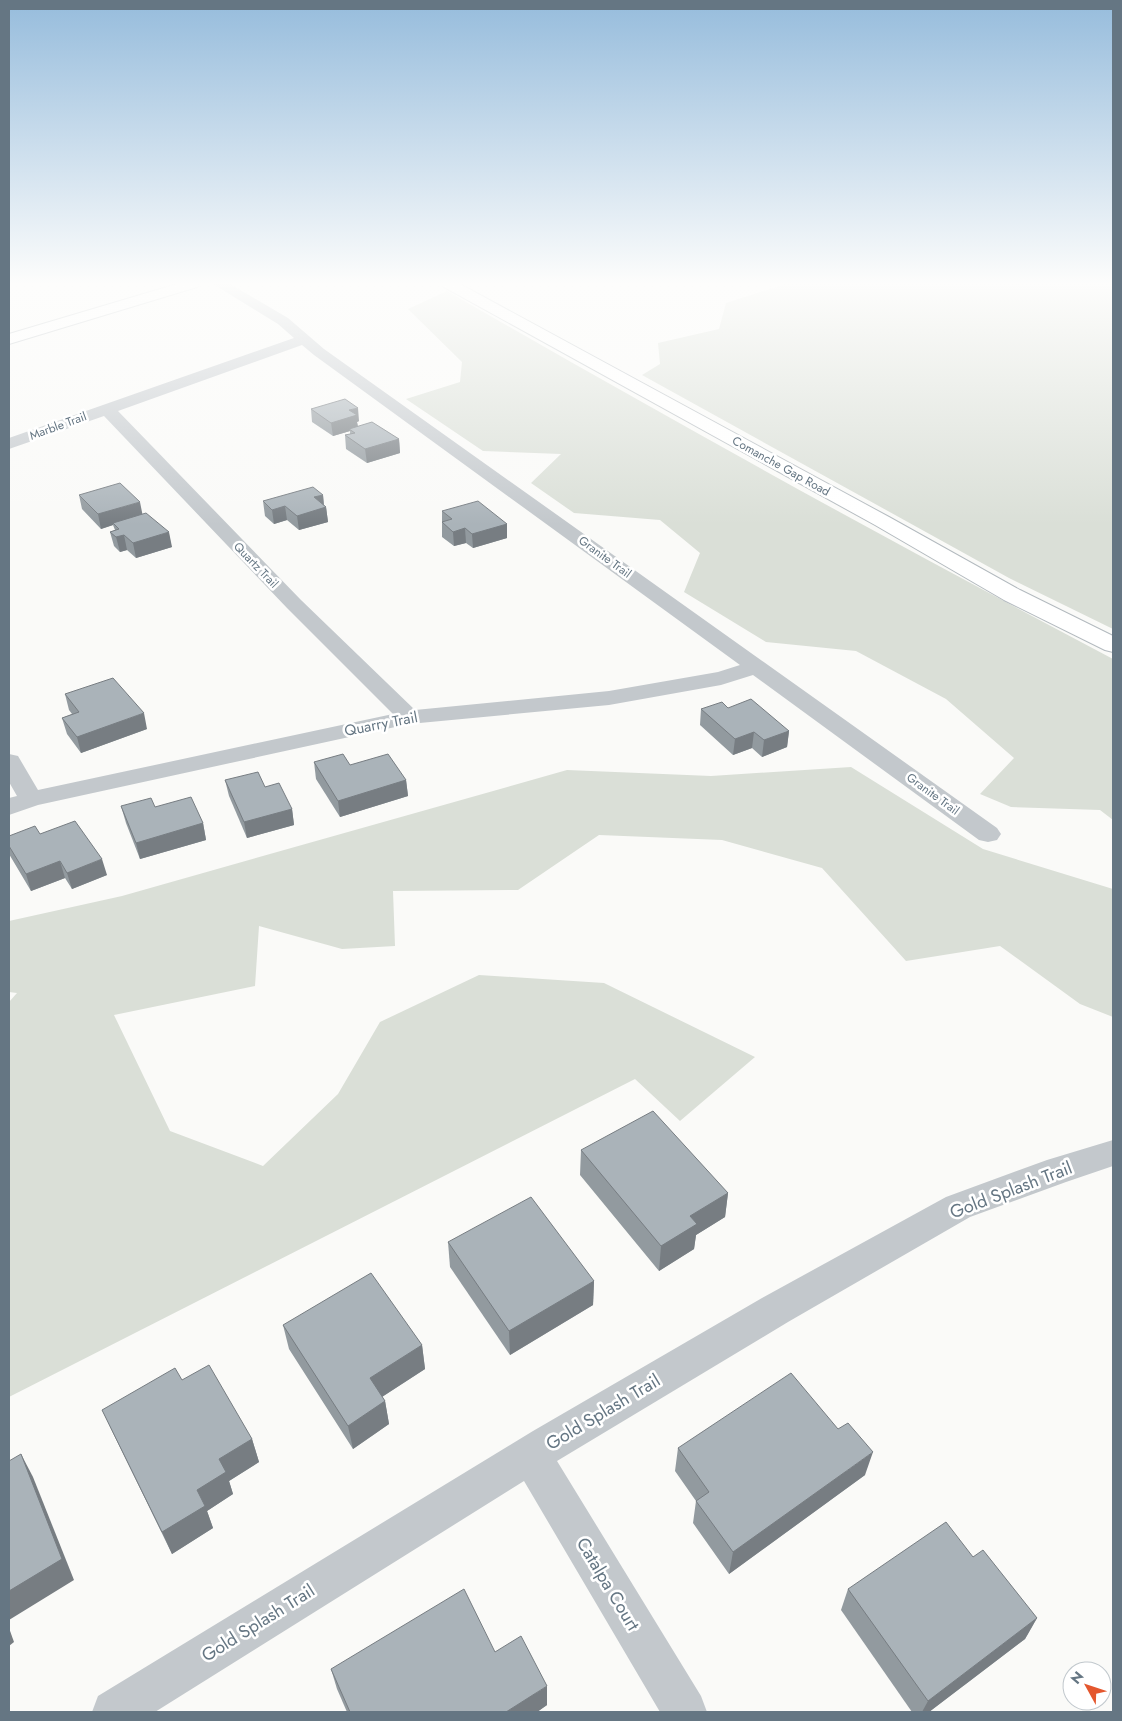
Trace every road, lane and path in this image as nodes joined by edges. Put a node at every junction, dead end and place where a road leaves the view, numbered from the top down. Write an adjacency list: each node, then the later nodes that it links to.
1 (234, 364): 4 (street, Marble Trail)
2 (336, 364): 7 (street, Granite Trail)
3 (595, 364): 6 (street, Comanche Gap Road)
4 (107, 409): 5 (street, Marble Trail); 8 (street, Quartz Trail)
5 (9, 444)
6 (1113, 645)
7 (758, 667): 8 (street, Quarry Trail); 11 (street, Granite Trail)
8 (409, 717): 10 (street, Quarry Trail)
9 (9, 761): 10 (street)
10 (20, 803)
11 (988, 834)
12 (1113, 1152): 13 (street, Gold Splash Trail)
13 (531, 1455): 14 (street, Gold Splash Trail); 15 (street, Catalpa Court)
14 (114, 1712)
15 (684, 1712)

